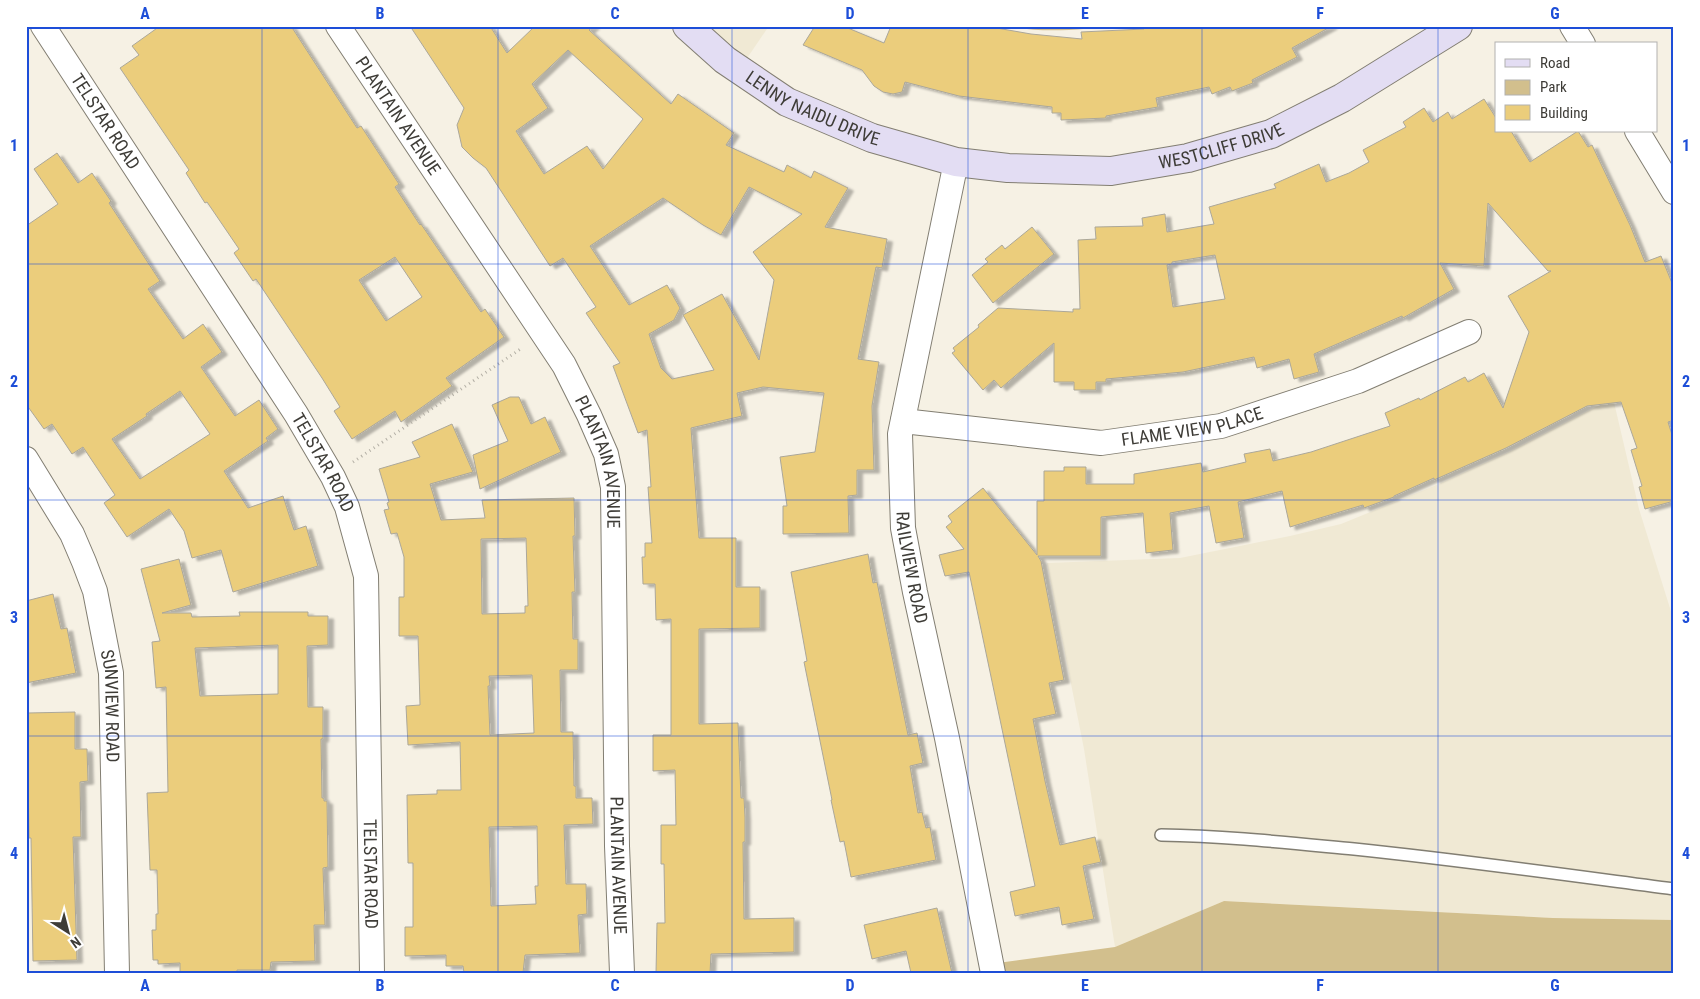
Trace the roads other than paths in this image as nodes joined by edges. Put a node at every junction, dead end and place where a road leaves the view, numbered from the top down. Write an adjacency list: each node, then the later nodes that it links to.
1 (43, 26): 16 (street, TELSTAR ROAD)
2 (338, 26): 17 (street, PLANTAIN AVENUE)
3 (1458, 26): 8 (street, WESTCLIFF DRIVE)
4 (1572, 26): 6 (street)
5 (694, 28): 8 (street, LENNY NAIDU DRIVE)
6 (1582, 42)
7 (1638, 132): 9 (street)
8 (956, 162): 11 (street, RAILVIEW ROAD)
9 (1674, 192)
10 (1469, 332): 11 (street, FLAME VIEW PLACE)
11 (903, 421): 18 (street, RAILVIEW ROAD)
12 (26, 459): 15 (street, SUNVIEW ROAD)
13 (1161, 835): 14 (lane)
14 (1674, 890)
15 (117, 973)
16 (372, 973)
17 (622, 973)
18 (993, 973)

